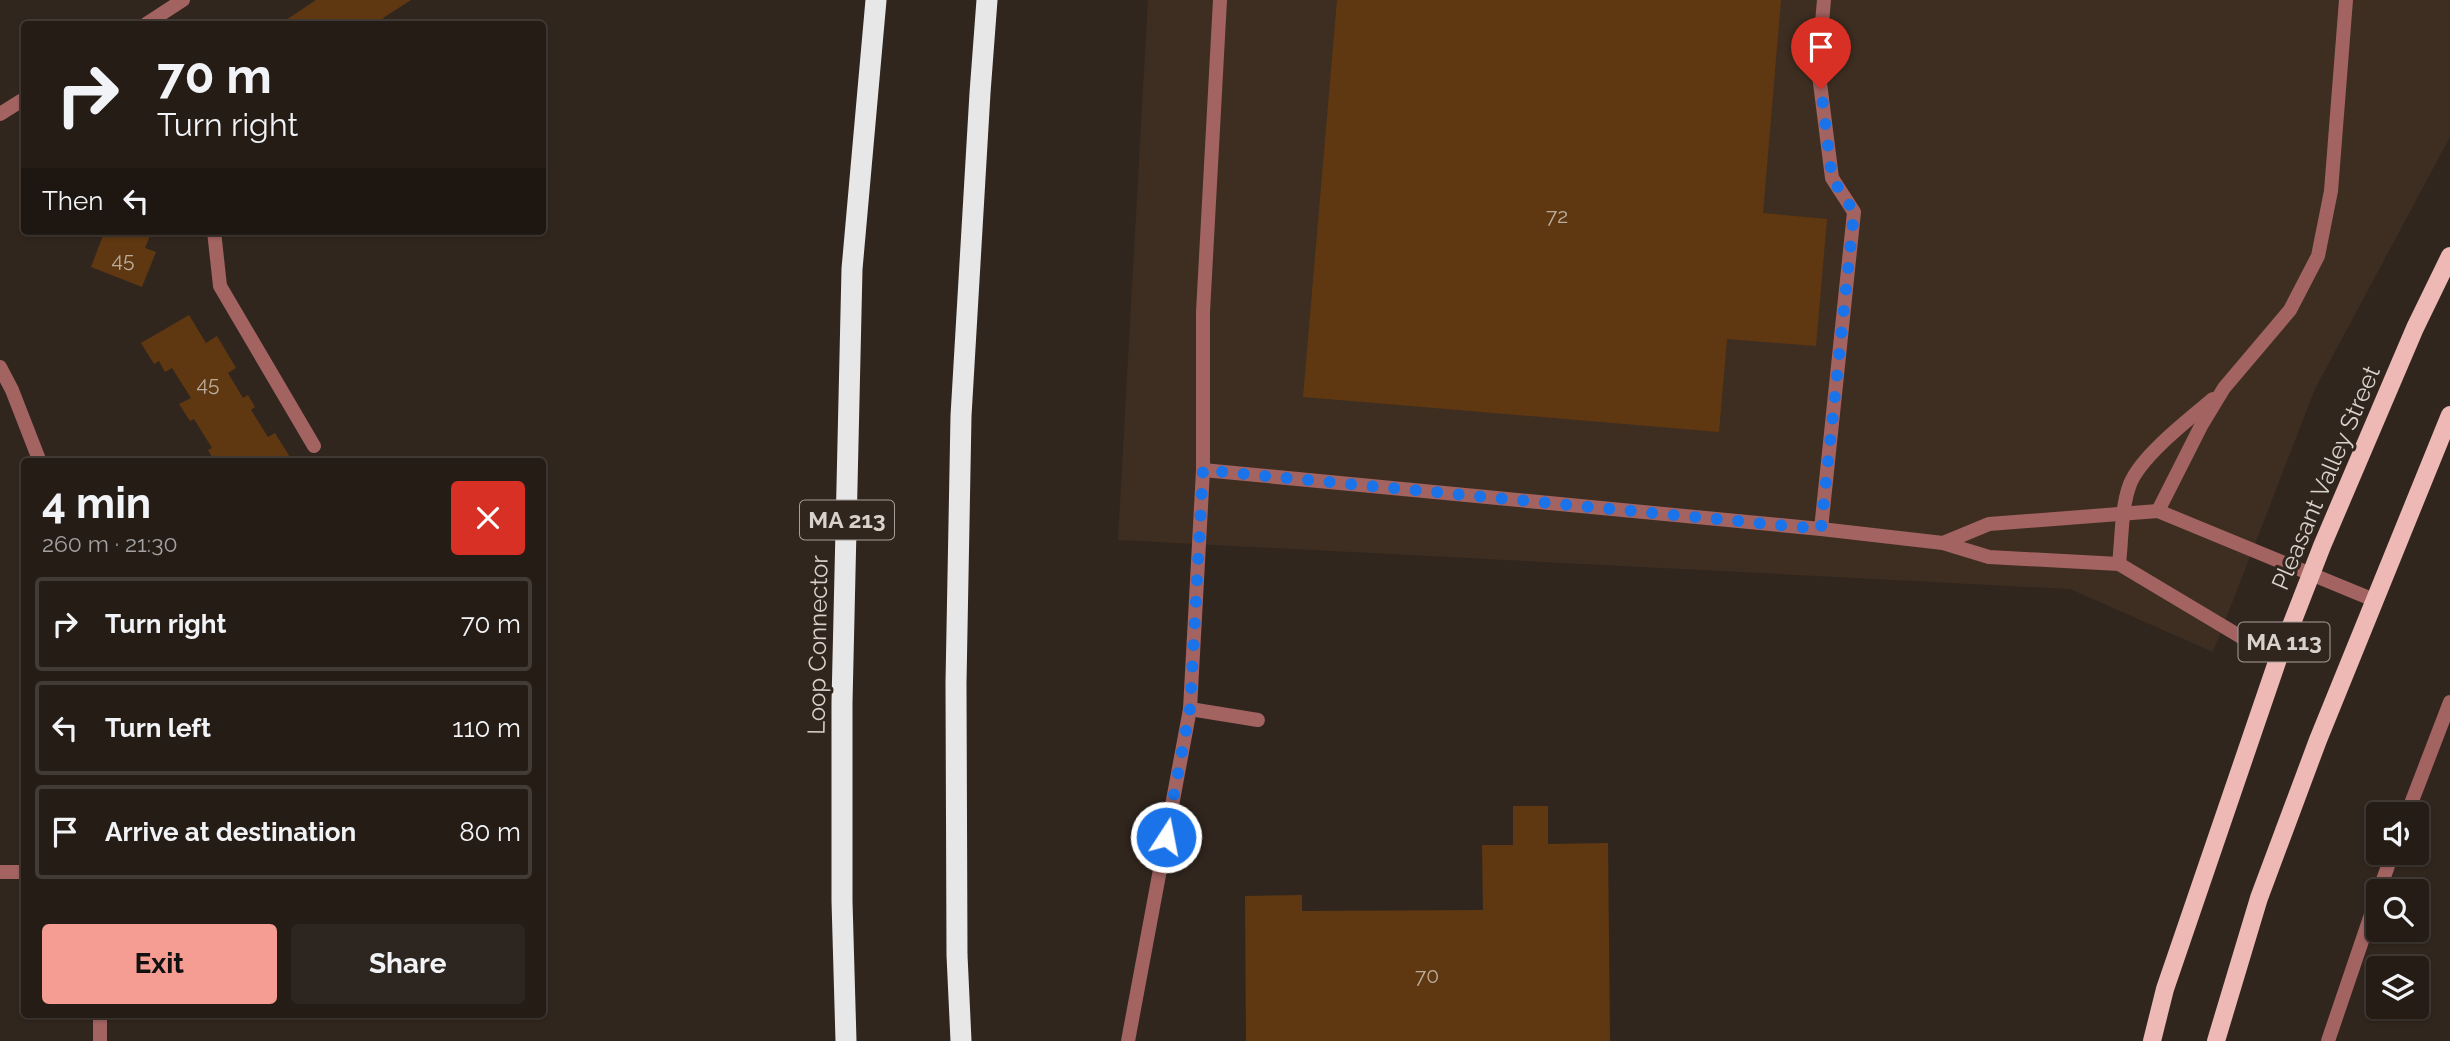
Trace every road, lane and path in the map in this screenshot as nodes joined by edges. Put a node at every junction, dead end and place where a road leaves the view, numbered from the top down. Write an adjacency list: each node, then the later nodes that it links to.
1 (183, 0): 7 (street)
2 (876, 0): 35 (highway, Loop Connector / MA 213)
3 (987, 0): 36 (highway)
4 (1220, 0): 17 (street)
5 (1824, 0): 20 (street)
6 (2346, 0): 13 (street)
7 (151, 21)
8 (21, 101): 9 (street)
9 (0, 114)
10 (214, 235): 15 (street)
11 (2450, 256): 23 (main road, Pleasant Valley Street / MA 113)
12 (0, 368): 16 (street)
13 (2224, 388): 18 (street); 19 (street)
14 (2450, 415): 24 (main road, MA 113)
15 (314, 446)
16 (38, 458)
17 (1203, 470): 20 (street); 27 (street)
18 (2158, 511): 19 (street); 23 (street)
19 (2124, 515): 21 (street); 22 (street)
20 (1821, 529): 21 (street)
21 (1943, 543): 22 (street)
22 (2119, 564): 25 (street)
23 (2311, 575): 24 (street); 25 (main road, Pleasant Valley Street / MA 113)
24 (2374, 600): 39 (main road, MA 113)
25 (2278, 659): 38 (main road, Pleasant Valley Street / MA 113)
26 (2450, 702): 29 (street)
27 (1190, 709): 28 (street); 37 (street)
28 (1258, 720)
29 (2412, 802)
30 (0, 872): 31 (street)
31 (21, 872)
32 (2366, 930): 40 (street)
33 (100, 1018): 34 (street)
34 (100, 1041)
35 (846, 1041)
36 (961, 1041)
37 (1128, 1041)
38 (2152, 1041)
39 (2216, 1041)
40 (2328, 1041)

